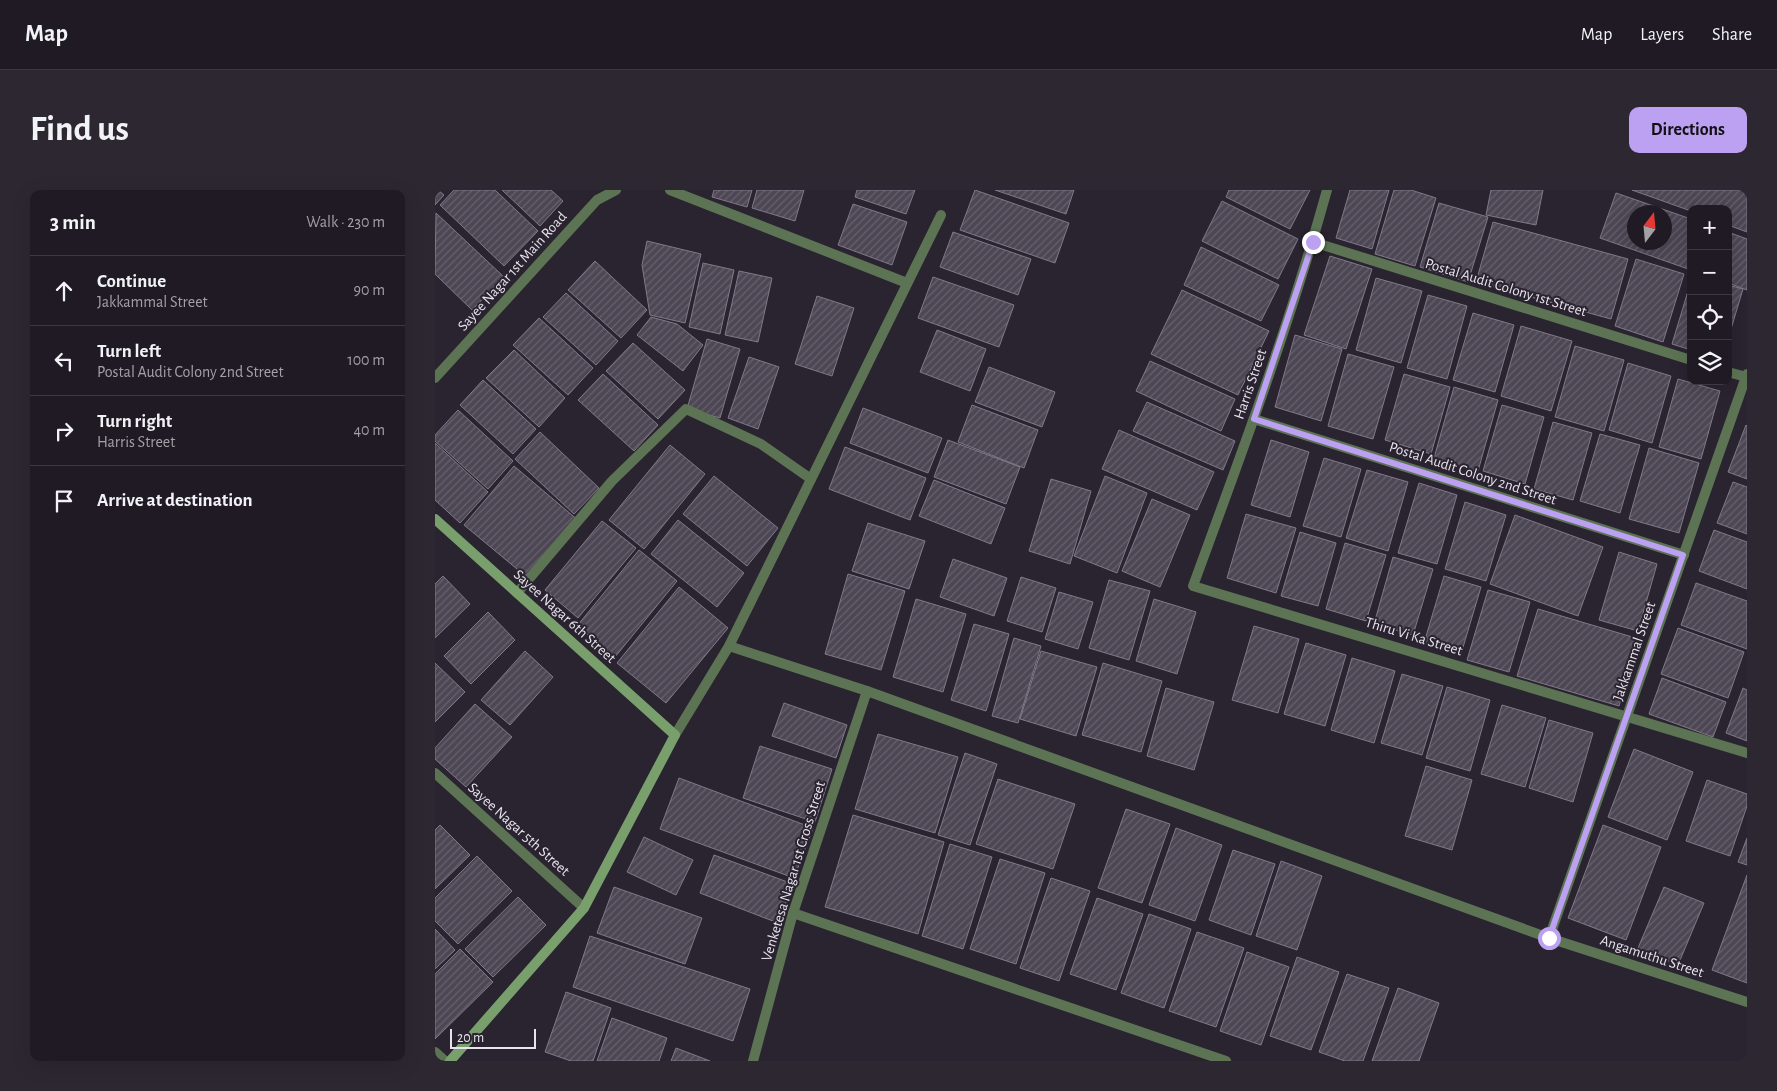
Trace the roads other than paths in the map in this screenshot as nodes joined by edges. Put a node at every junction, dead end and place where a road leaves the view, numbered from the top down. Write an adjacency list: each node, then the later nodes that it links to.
1 (616, 190): 10 (street, Sayee Nagar 1st Main Road)
2 (670, 190): 6 (street)
3 (1327, 190): 5 (street, Harris Street)
4 (941, 215): 6 (street)
5 (1313, 242): 7 (street, Postal Audit Colony 1st Street); 11 (street, Harris Street)
6 (907, 283): 12 (street)
7 (1687, 359)
8 (1732, 373): 9 (street)
9 (1746, 376): 14 (street, Jakkammal Street)
10 (435, 378)
11 (1254, 419): 14 (street, Postal Audit Colony 2nd Street); 15 (street, Harris Street)
12 (811, 479): 16 (street); 17 (street)
13 (435, 520): 16 (street, Sayee Nagar 6th Street)
14 (1683, 555): 19 (street, Jakkammal Street)
15 (1193, 586): 19 (street, Thiru Vi Ka Street)
16 (517, 594): 20 (street, Sayee Nagar 6th Street)
17 (729, 646): 18 (street, Angamuthu Street); 20 (street)
18 (867, 691): 24 (street, Venketesa Nagar 1st Cross Street); 25 (street, Angamuthu Street)
19 (1627, 715): 21 (street, Thiru Vi Ka Street); 25 (street, Jakkammal Street)
20 (675, 735): 23 (street)
21 (1747, 753)
22 (435, 773): 23 (street, Sayee Nagar 5th Street)
23 (584, 908): 29 (street)
24 (793, 913): 30 (street, Venketesa Nagar 1st Cross Street); 31 (street)
25 (1549, 938): 26 (street, Angamuthu Street)
26 (1747, 1002)
27 (435, 1052): 28 (street)
28 (445, 1061)
29 (450, 1061)
30 (753, 1061)
31 (1226, 1061)

